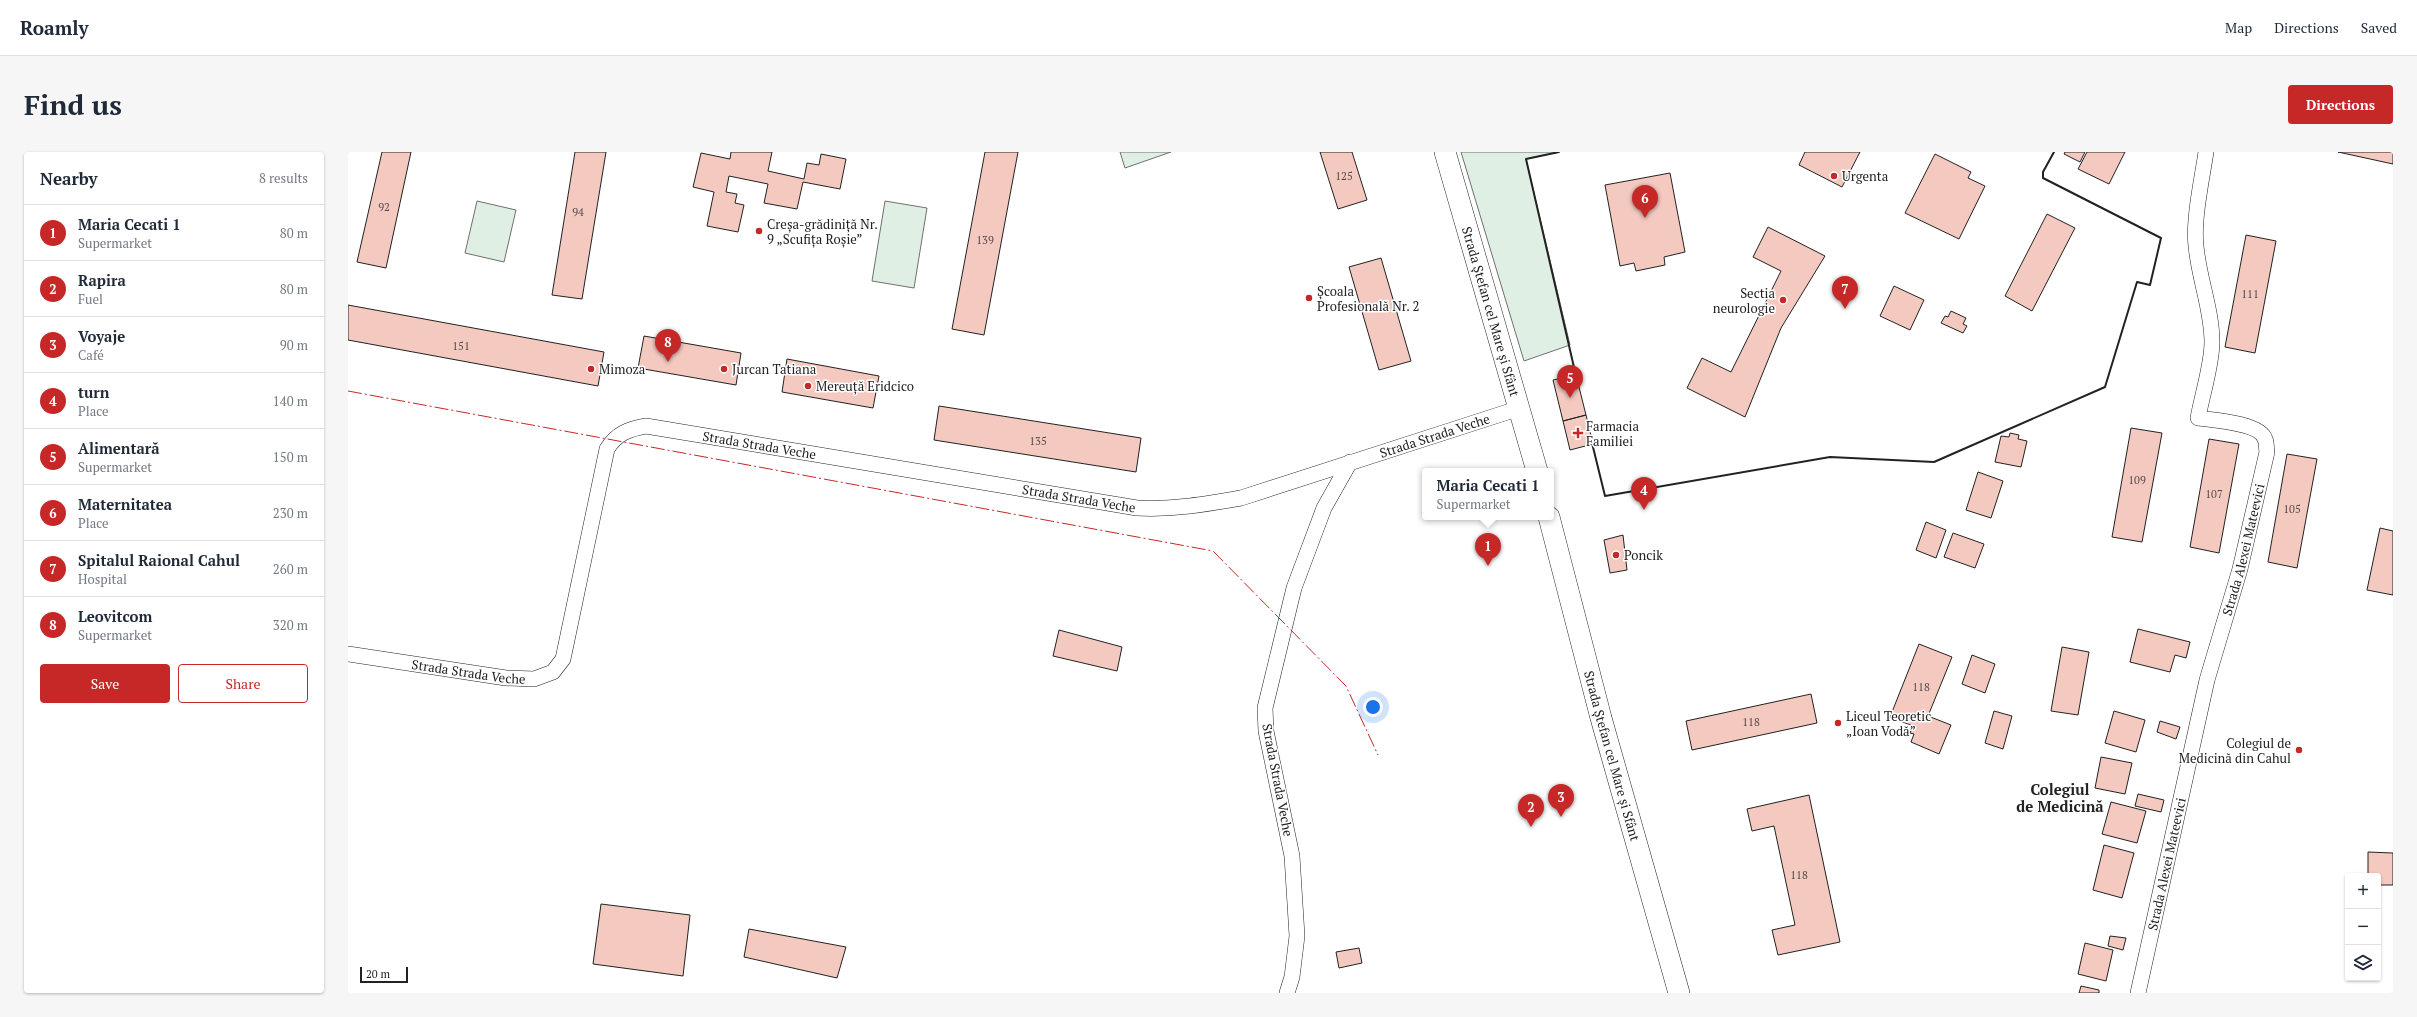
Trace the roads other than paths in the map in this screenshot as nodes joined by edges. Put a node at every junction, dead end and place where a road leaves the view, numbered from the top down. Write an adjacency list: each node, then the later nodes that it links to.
1 (1445, 152): 3 (main road, Strada Ștefan cel Mare și Sfânt)
2 (2206, 152): 10 (street, Strada Alexei Mateevici)
3 (1520, 408): 4 (street, Strada Strada Veche); 5 (main road, Strada Ștefan cel Mare și Sfânt)
4 (1350, 462): 7 (street, Strada Strada Veche); 8 (street, Strada Strada Veche)
5 (1536, 468)
6 (1550, 520): 9 (main road, Strada Ștefan cel Mare și Sfânt)
7 (348, 654)
8 (1288, 993)
9 (1679, 993)
10 (2138, 993)

